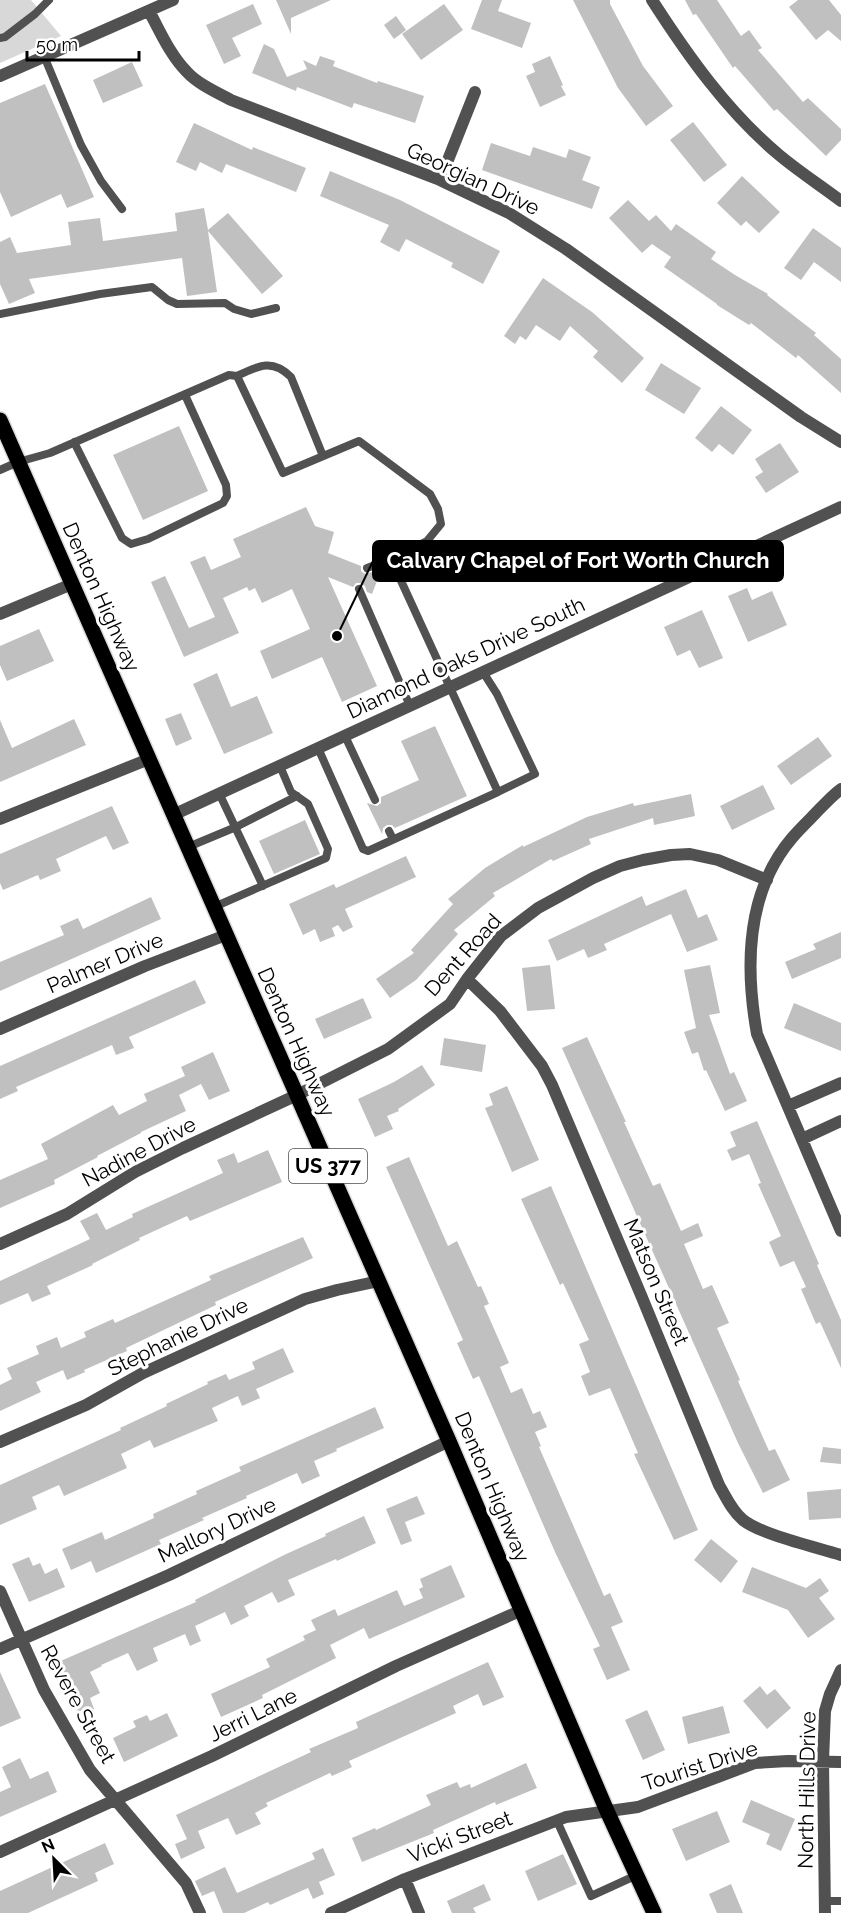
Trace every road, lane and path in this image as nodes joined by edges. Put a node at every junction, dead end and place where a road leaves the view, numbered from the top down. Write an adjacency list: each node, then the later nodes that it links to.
1 (49, 0): 5 (lane)
2 (173, 0): 4 (street)
3 (652, 0): 10 (street)
4 (149, 11): 6 (street); 9 (street, Georgian Drive)
5 (0, 38)
6 (44, 56): 7 (street); 11 (lane)
7 (0, 76)
8 (475, 92): 9 (street)
9 (440, 180): 18 (street, Georgian Drive)
10 (841, 201)
11 (122, 209)
12 (276, 308): 13 (lane)
13 (0, 314)
14 (237, 376): 15 (lane); 19 (lane); 19 (lane)
15 (185, 394): 17 (lane); 17 (lane)
16 (0, 420): 20 (main road, Denton Highway / US 377)
17 (74, 442): 20 (lane)
18 (841, 442)
19 (323, 456): 23 (lane)
20 (18, 462): 21 (lane); 25 (main road, Denton Highway / US 377)
21 (0, 470)
22 (841, 507): 28 (street, Diamond Oaks Drive South)
23 (391, 559): 24 (lane); 29 (lane)
24 (367, 568)
25 (72, 584): 27 (street); 33 (main road, Denton Highway / US 377)
26 (359, 589): 30 (lane)
27 (0, 614)
28 (483, 672): 29 (street, Diamond Oaks Drive South); 36 (lane)
29 (451, 687): 30 (street, Diamond Oaks Drive South); 36 (lane)
30 (410, 706): 31 (street, Diamond Oaks Drive South)
31 (345, 736): 32 (street, Diamond Oaks Drive South); 39 (lane)
32 (318, 748): 34 (street, Diamond Oaks Drive South); 36 (lane)
33 (149, 759): 40 (main road, Denton Highway / US 377); 41 (street)
34 (280, 766): 37 (street, Diamond Oaks Drive South); 38 (lane)
35 (841, 789): 44 (street)
36 (498, 792)
37 (219, 793): 40 (street, Diamond Oaks Drive South); 42 (lane)
38 (297, 796): 42 (lane); 45 (lane)
39 (375, 800)
40 (173, 815): 43 (main road, Denton Highway / US 377)
41 (0, 819)
42 (236, 827): 43 (lane); 45 (lane)
43 (188, 848): 46 (main road, Denton Highway / US 377)
44 (767, 880): 48 (street, Dent Road); 52 (street)
45 (263, 886): 46 (lane)
46 (214, 908): 47 (main road, Denton Highway / US 377)
47 (226, 934): 49 (street, Palmer Drive); 51 (main road, Denton Highway / US 377)
48 (466, 979): 51 (street, Dent Road); 60 (street, Matson Street)
49 (0, 1029)
50 (841, 1083): 52 (street)
51 (297, 1095): 56 (street, Nadine Drive); 57 (main road, Denton Highway / US 377)
52 (788, 1106): 54 (street)
53 (841, 1121): 54 (street)
54 (802, 1139): 55 (street)
55 (841, 1230)
56 (0, 1244)
57 (379, 1281): 58 (main road, Denton Highway / US 377); 59 (street, Stephanie Drive)
58 (449, 1441): 62 (main road, Denton Highway / US 377); 63 (street, Mallory Drive)
59 (0, 1442)
60 (841, 1555)
61 (0, 1591): 63 (street, Revere Street)
62 (522, 1610): 68 (street, Jerri Lane); 69 (main road, Denton Highway / US 377)
63 (21, 1640): 64 (street, Mallory Drive); 68 (street, Revere Street)
64 (0, 1649)
65 (841, 1670): 66 (street, North Hills Drive)
66 (823, 1761): 67 (street, Tourist Drive); 69 (street, Tourist Drive); 75 (street, North Hills Drive)
67 (841, 1762)
68 (115, 1800): 71 (street, Jerri Lane); 76 (street, Revere Street)
69 (607, 1811): 70 (street, Vicki Street); 72 (main road, Denton Highway / US 377)
70 (557, 1821): 72 (lane); 73 (street, Vicki Street)
71 (0, 1852)
72 (637, 1875): 79 (main road, Denton Highway / US 377)
73 (405, 1879): 77 (street, Vicki Street); 78 (street)
74 (841, 1900): 75 (lane)
75 (825, 1907)
76 (200, 1913)
77 (331, 1913)
78 (419, 1913)
79 (654, 1913)

